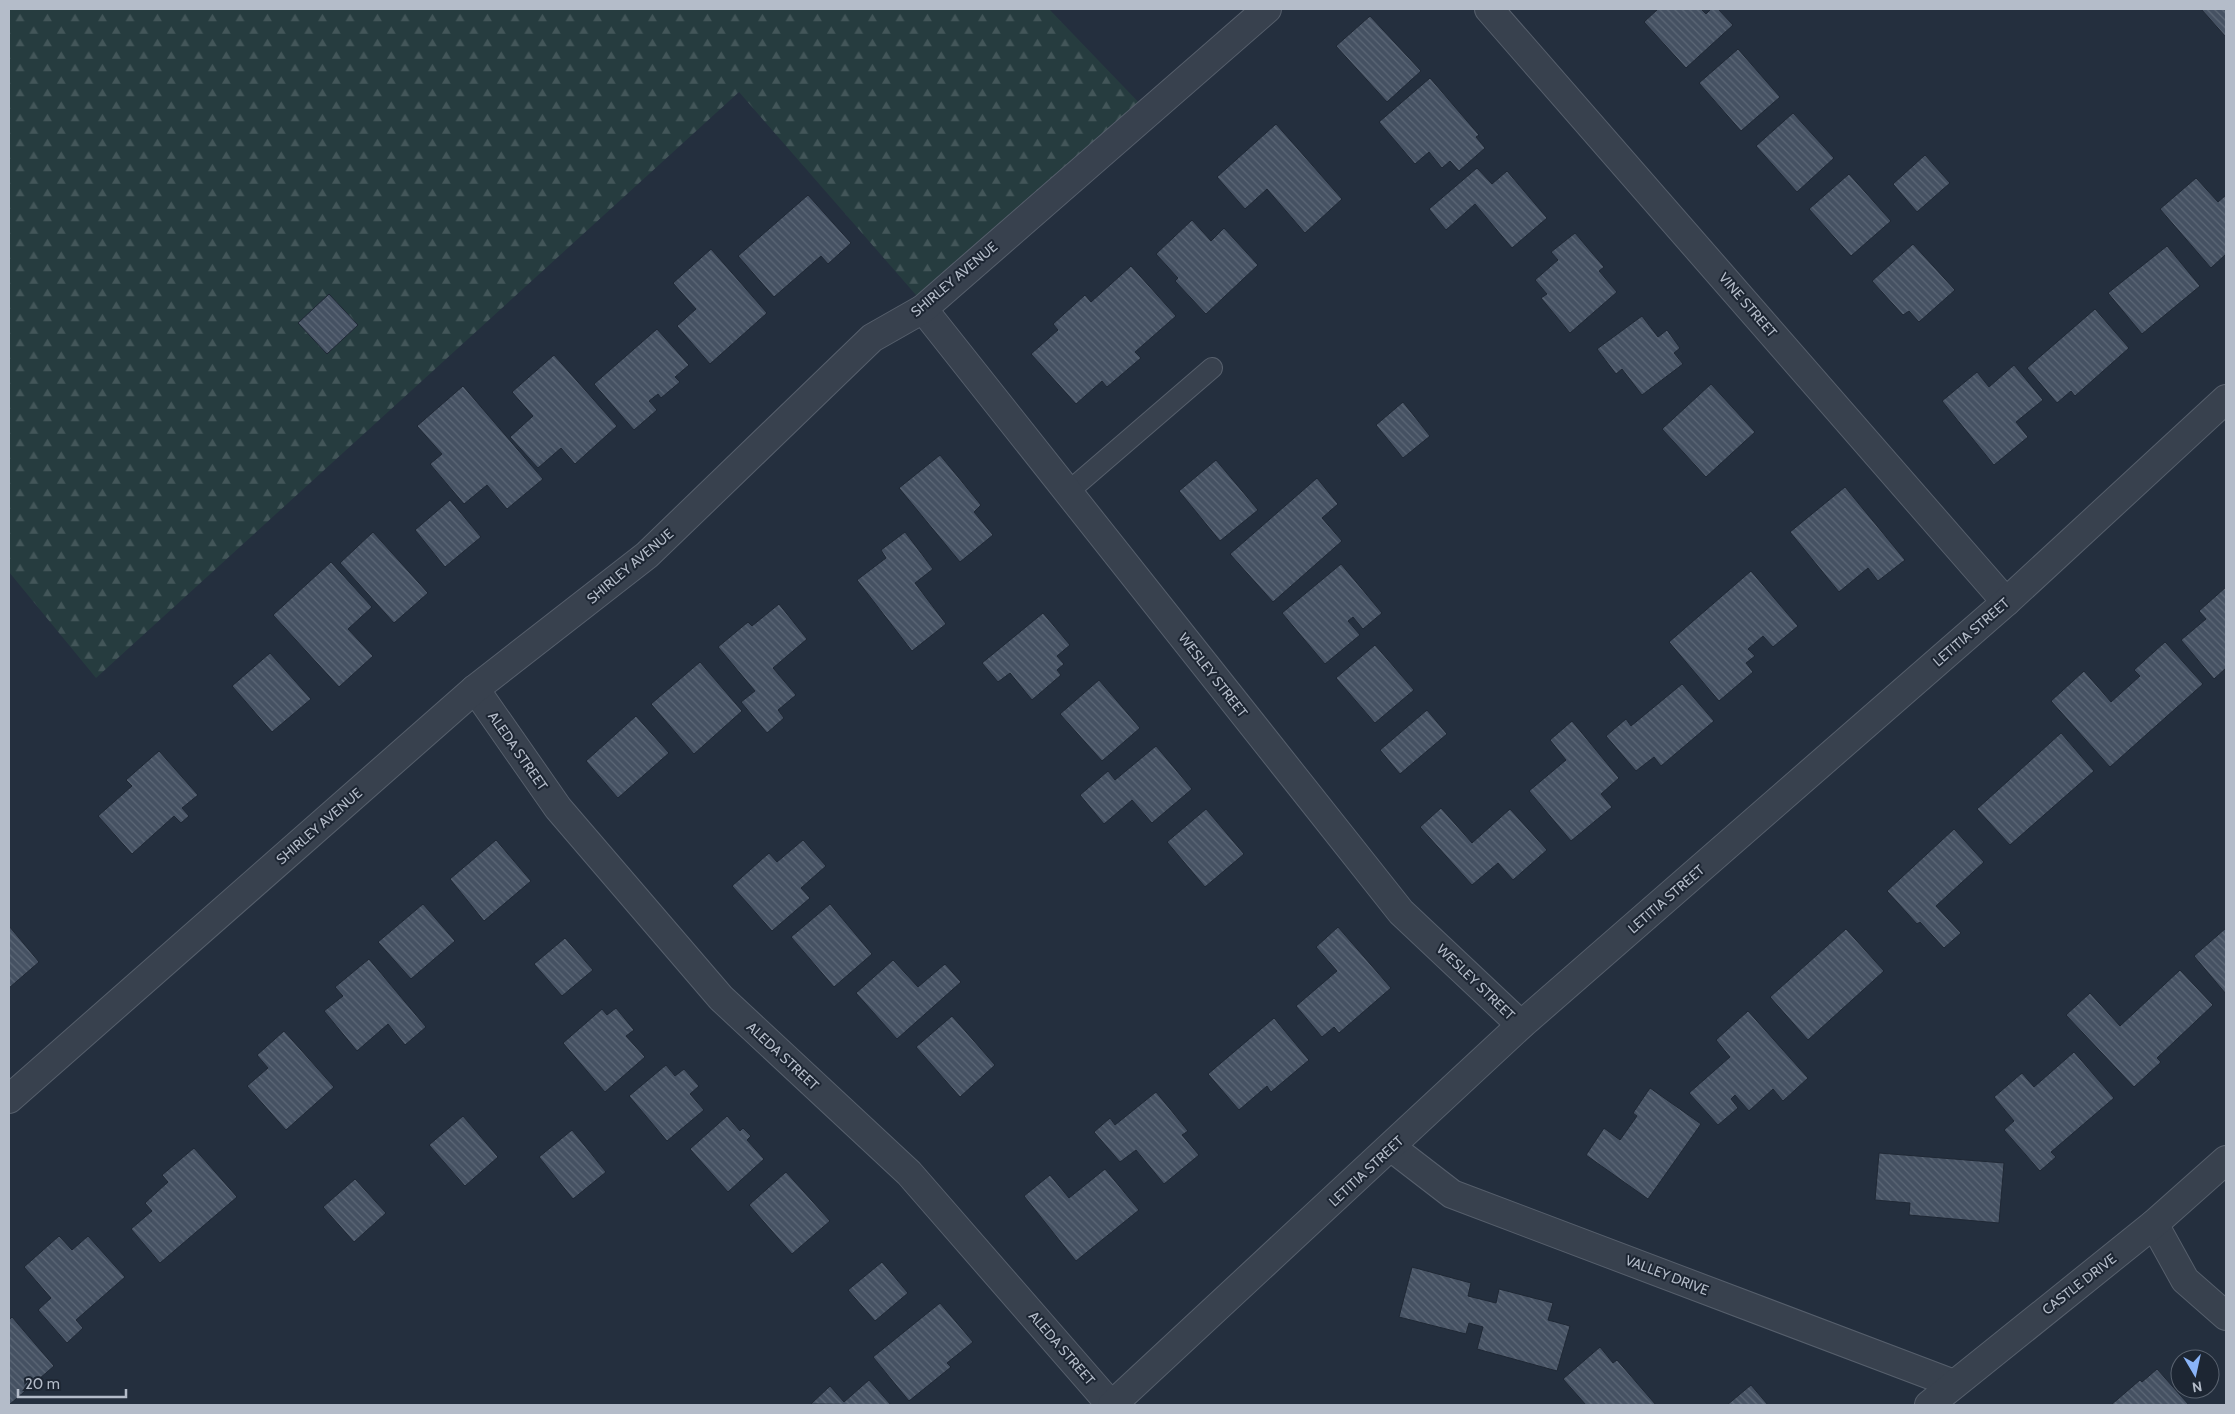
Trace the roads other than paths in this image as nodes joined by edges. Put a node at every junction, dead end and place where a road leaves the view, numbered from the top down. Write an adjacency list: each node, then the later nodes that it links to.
1 (1267, 9): 3 (street, SHIRLEY AVENUE)
2 (1489, 9): 7 (street, VINE STREET)
3 (923, 309): 6 (street, WESLEY STREET); 8 (street, SHIRLEY AVENUE)
4 (1212, 368): 6 (lane)
5 (2226, 399): 7 (street, LETITIA STREET)
6 (1068, 492): 9 (street, WESLEY STREET)
7 (2006, 602): 9 (street, LETITIA STREET)
8 (475, 689): 10 (street, SHIRLEY AVENUE); 16 (street, ALEDA STREET)
9 (1521, 1025): 11 (street, LETITIA STREET)
10 (9, 1099)
11 (1391, 1147): 15 (street, VALLEY DRIVE); 16 (street, LETITIA STREET)
12 (2226, 1160): 13 (street, CASTLE DRIVE)
13 (2154, 1224): 14 (street); 15 (street, CASTLE DRIVE)
14 (2226, 1316)
15 (1954, 1384): 17 (street, CASTLE DRIVE)
16 (1112, 1405)
17 (1929, 1405)

